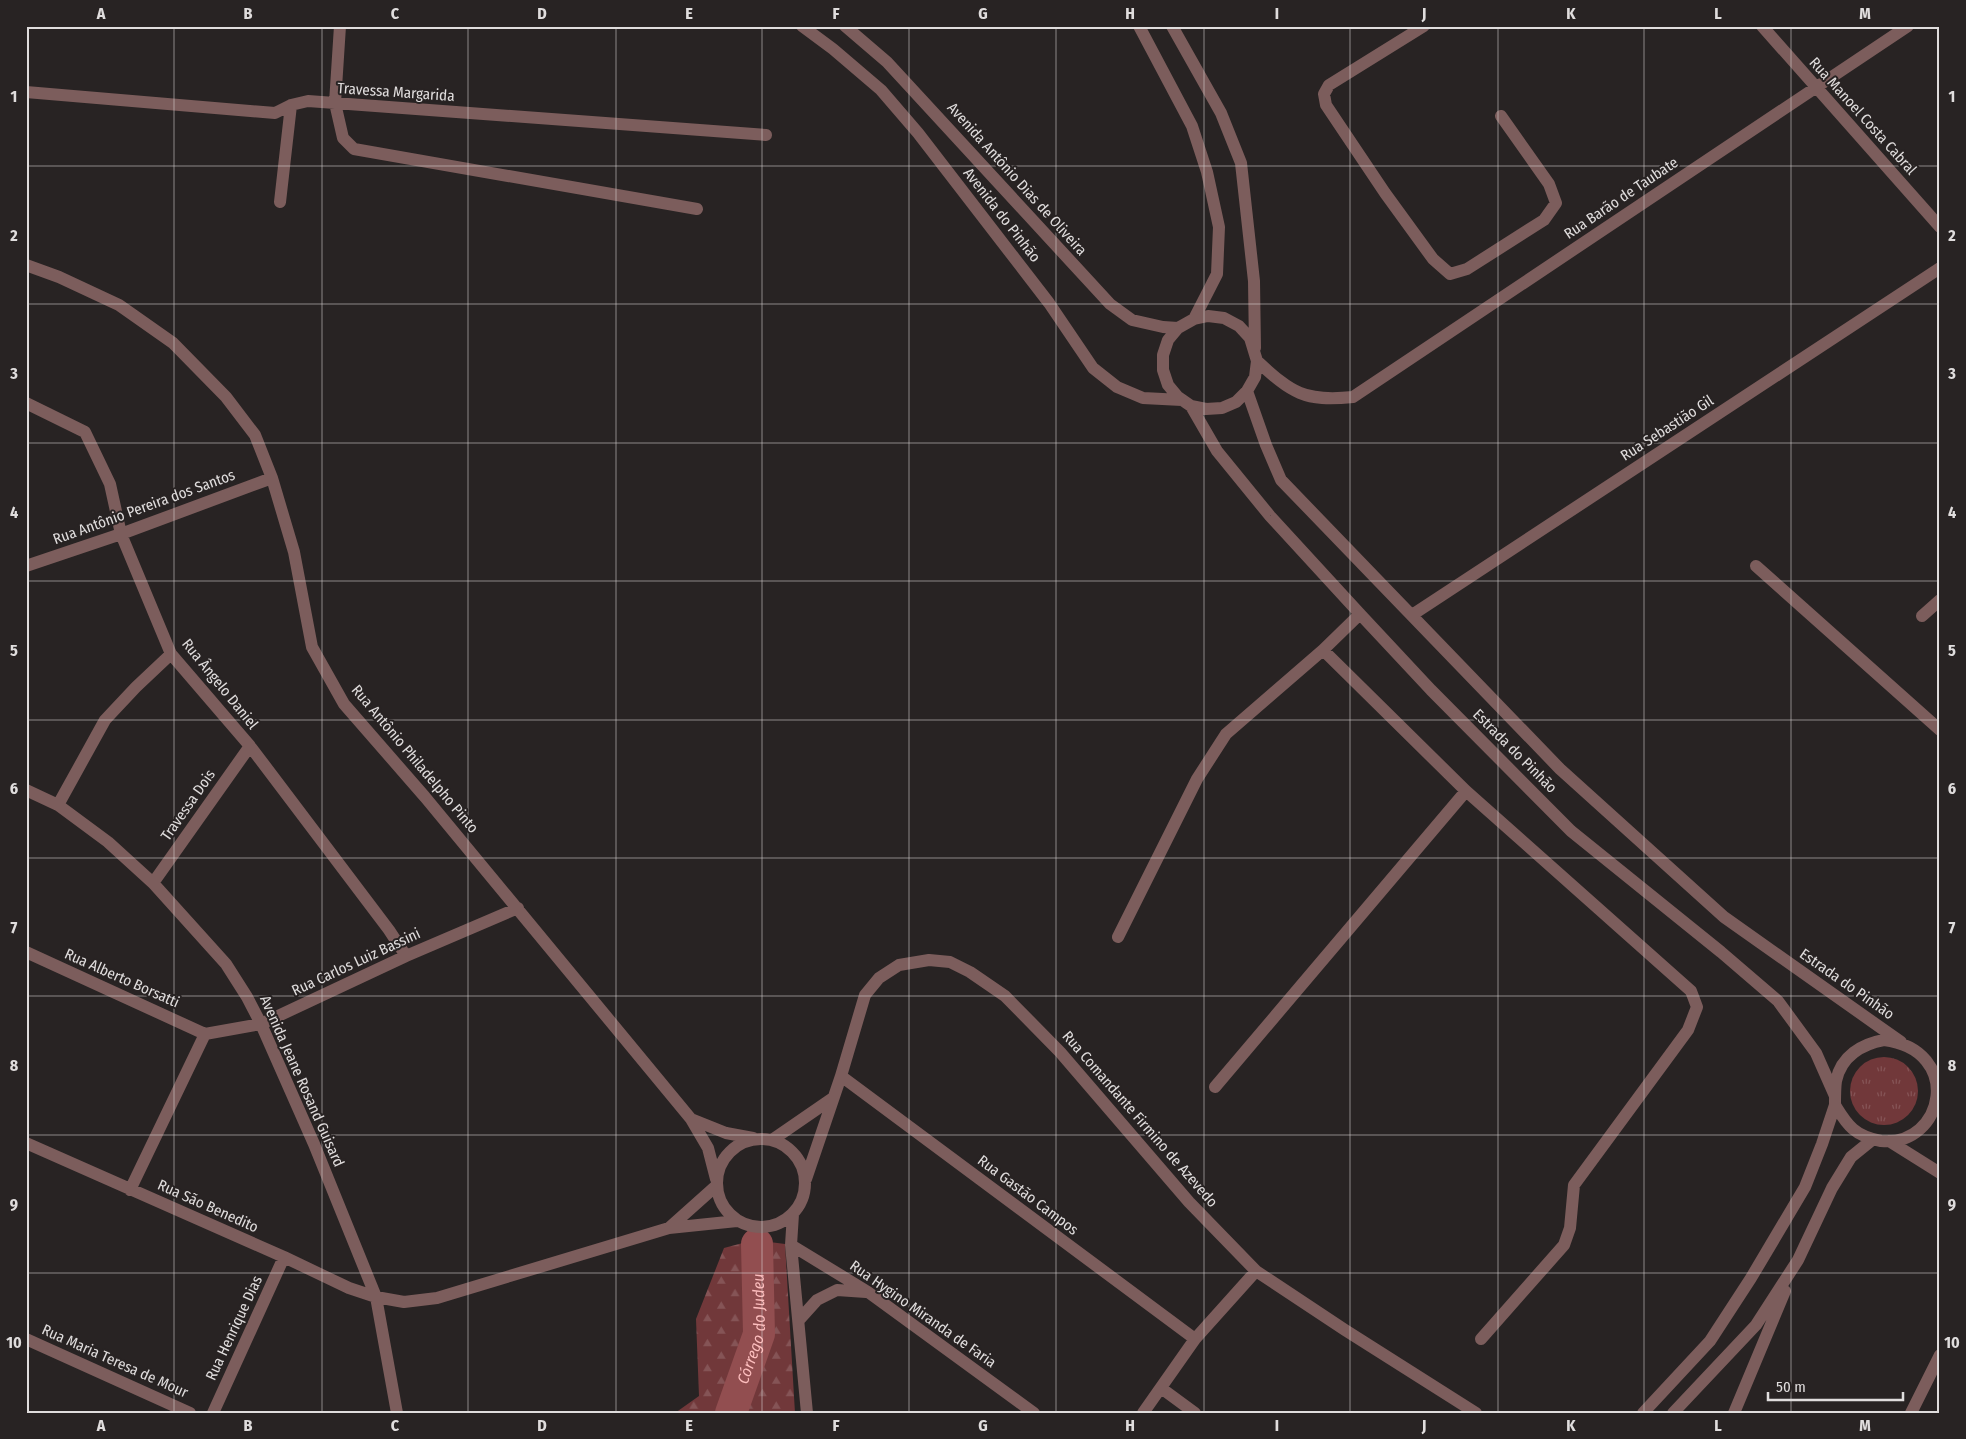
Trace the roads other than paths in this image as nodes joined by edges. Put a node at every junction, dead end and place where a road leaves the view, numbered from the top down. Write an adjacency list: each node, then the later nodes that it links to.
1 (340, 26): 11 (street)
2 (802, 26): 25 (street, Avenida do Pinhão)
3 (846, 26): 21 (street, Avenida Antônio Dias de Oliveira)
4 (1138, 26): 20 (street)
5 (1172, 26): 22 (street)
6 (1424, 26): 13 (street)
7 (1762, 26): 9 (street, Rua Manoel Costa Cabral)
8 (1908, 26): 9 (street, Rua Barão de Taubate)
9 (1815, 88): 17 (street, Rua Manoel Costa Cabral); 22 (street, Rua Barão de Taubate)
10 (26, 92): 12 (street, Travessa Margarida)
11 (335, 103): 12 (street, Travessa Margarida); 14 (street, Travessa Margarida); 16 (street)
12 (290, 105): 15 (street)
13 (1501, 116)
14 (766, 135)
15 (280, 202)
16 (697, 209)
17 (1940, 227)
18 (26, 265): 26 (street, Rua Antônio Philadelpho Pinto)
19 (1940, 268): 32 (street, Rua Sebastião Gil)
20 (1194, 318): 21 (street); 22 (street)
21 (1178, 328): 25 (street)
22 (1256, 357): 23 (street)
23 (1248, 391): 25 (street); 32 (street, Estrada do Pinhão)
24 (26, 403): 27 (street, Rua Ângelo Daniel)
25 (1186, 403): 31 (street, Estrada do Pinhão)
26 (272, 478): 27 (street, Rua Antônio Pereira dos Santos); 42 (street, Rua Antônio Philadelpho Pinto)
27 (120, 534): 28 (street, Rua Antônio Pereira dos Santos); 35 (street, Rua Ângelo Daniel)
28 (26, 566)
29 (1756, 566): 36 (street)
30 (1940, 600): 33 (street)
31 (1360, 614): 34 (street); 54 (street, Estrada do Pinhão)
32 (1412, 615): 48 (street, Estrada do Pinhão)
33 (1922, 616)
34 (1323, 650): 39 (street); 43 (street)
35 (171, 654): 37 (street, Rua Ângelo Daniel); 40 (street)
36 (1940, 730)
37 (250, 746): 41 (street, Travessa Dois); 45 (street, Rua Ângelo Daniel)
38 (26, 790): 40 (street, Avenida Jeane Rosand Guisard)
39 (1466, 791): 52 (street); 77 (street)
40 (58, 805): 41 (street, Avenida Jeane Rosand Guisard)
41 (153, 883): 46 (street, Avenida Jeane Rosand Guisard)
42 (518, 908): 45 (street, Rua Carlos Luiz Bassini); 55 (street, Rua Antônio Philadelpho Pinto)
43 (1118, 938)
44 (26, 952): 47 (street, Rua Alberto Borsatti)
45 (406, 956): 46 (street, Rua Carlos Luiz Bassini)
46 (261, 1024): 47 (street, Rua Carlos Luiz Bassini); 73 (street, Avenida Jeane Rosand Guisard)
47 (205, 1034): 64 (street)
48 (1901, 1042): 49 (street); 54 (street)
49 (1916, 1050): 50 (street); 59 (street)
50 (1940, 1066)
51 (841, 1076): 53 (street, Rua Comandante Firmino de Azevedo); 71 (street, Rua Comandante Firmino de Azevedo); 76 (street, Rua Gastão Campos)
52 (1215, 1086)
53 (832, 1098): 57 (street); 62 (street, Rua Comandante Firmino de Azevedo)
54 (1835, 1100): 58 (street); 88 (street)
55 (692, 1119): 56 (street); 63 (street, Rua Antônio Philadelpho Pinto)
56 (758, 1139): 57 (street); 63 (street)
57 (772, 1140): 62 (street)
58 (1872, 1140): 59 (street); 70 (street)
59 (1889, 1141): 61 (street)
60 (26, 1144): 64 (street, Rua São Benedito)
61 (1940, 1174)
62 (806, 1179): 65 (street)
63 (716, 1182): 66 (street); 67 (street)
64 (130, 1190): 69 (street, Rua São Benedito)
65 (793, 1214): 66 (street); 68 (street)
66 (737, 1221): 67 (street)
67 (669, 1228): 73 (street, Rua São Benedito)
68 (792, 1245): 72 (street, Rua Hygino Miranda de Faria); 74 (street)
69 (284, 1257): 73 (street, Rua São Benedito); 81 (street, Rua Henrique Dias)
70 (1798, 1260): 89 (street); 90 (street)
71 (1256, 1271): 76 (street); 87 (street, Rua Comandante Firmino de Azevedo)
72 (868, 1292): 74 (street); 84 (street, Rua Hygino Miranda de Faria)
73 (376, 1297): 82 (street, Avenida Jeane Rosand Guisard)
74 (799, 1320): 83 (street)
75 (26, 1339): 80 (street, Rua Maria Teresa de Mour)
76 (1195, 1339): 79 (street)
77 (1480, 1339)
78 (1940, 1355): 91 (street)
79 (1161, 1388): 85 (street); 86 (street)
80 (190, 1413)
81 (212, 1413)
82 (398, 1413)
83 (807, 1413)
84 (1034, 1413)
85 (1143, 1413)
86 (1195, 1413)
87 (1476, 1413)
88 (1642, 1413)
89 (1673, 1413)
90 (1734, 1413)
91 (1911, 1413)

